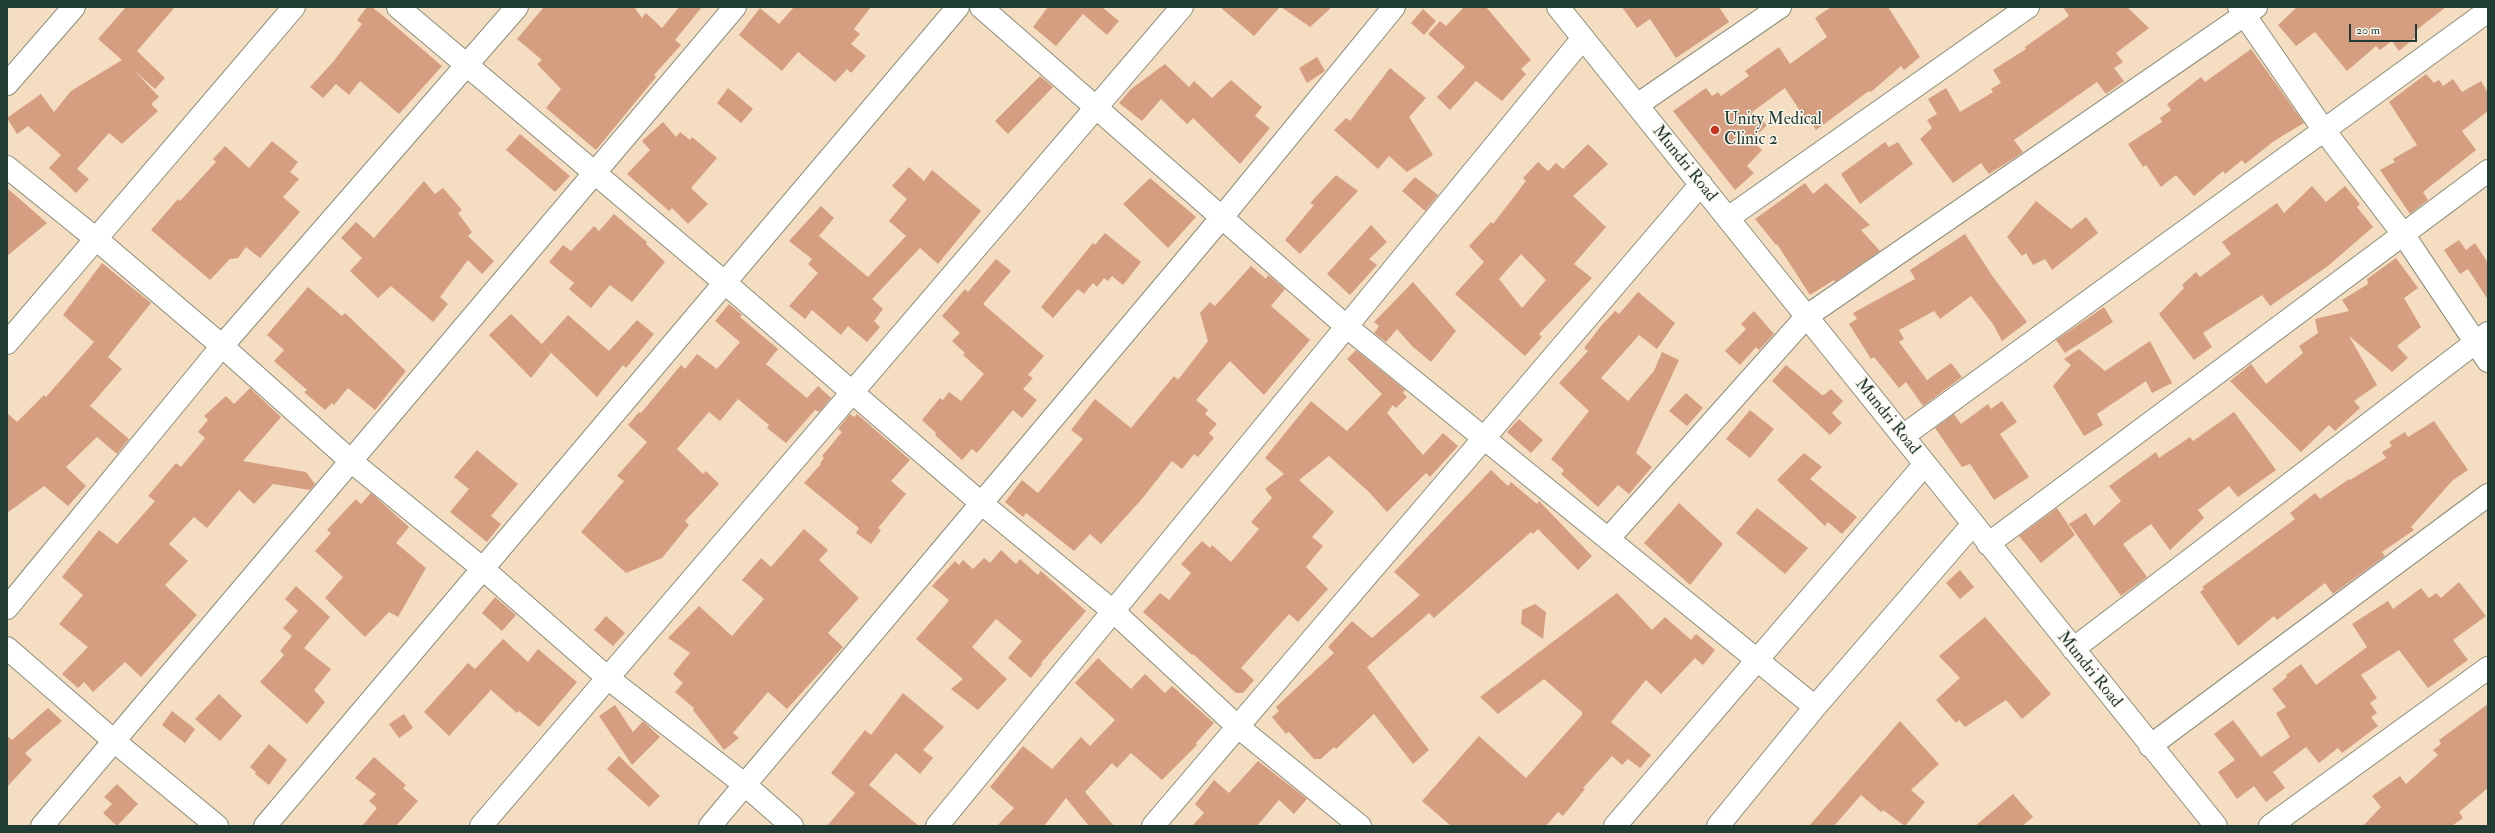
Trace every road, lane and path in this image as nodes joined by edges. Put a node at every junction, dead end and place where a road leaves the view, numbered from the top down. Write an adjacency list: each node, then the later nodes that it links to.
1 (74, 7): 17 (street)
2 (294, 7): 28 (street)
3 (398, 7): 16 (street)
4 (517, 7): 16 (street)
5 (735, 7): 23 (street)
6 (958, 7): 29 (street)
7 (981, 7): 19 (street)
8 (1182, 7): 19 (street)
9 (1394, 7): 25 (street)
10 (1780, 7): 18 (street)
11 (2028, 7): 26 (street)
12 (1567, 10): 15 (street, Mundri Road)
13 (2247, 10): 20 (street); 30 (street)
14 (2488, 11): 20 (street)
15 (1583, 38): 18 (street, Mundri Road); 31 (street)
16 (466, 67): 23 (street); 34 (street)
17 (7, 84)
18 (1637, 105): 24 (street, Mundri Road)
19 (1096, 106): 25 (street); 36 (street)
20 (2323, 130): 27 (street); 38 (street)
21 (7, 167): 28 (street)
22 (2488, 171): 27 (street)
23 (594, 173): 29 (street); 39 (street)
24 (1701, 184): 26 (street, Mundri Road); 37 (street)
25 (1223, 216): 31 (street); 42 (street)
26 (1728, 218): 30 (street, Mundri Road)
27 (2403, 234): 32 (street); 45 (street)
28 (95, 238): 33 (street); 34 (street)
29 (724, 282): 36 (street); 46 (street)
30 (1807, 316): 38 (street, Mundri Road); 44 (street)
31 (1348, 327): 37 (street); 48 (street)
32 (2482, 338): 35 (street); 50 (street)
33 (7, 343)
34 (222, 346): 39 (street); 47 (street)
35 (2488, 361)
36 (853, 392): 42 (street); 53 (street)
37 (1483, 436): 44 (street); 55 (street)
38 (1903, 436): 40 (street, Mundri Road)
39 (352, 462): 46 (street); 56 (street)
40 (1925, 464): 43 (street, Mundri Road); 51 (street)
41 (2488, 495): 57 (street)
42 (981, 503): 48 (street); 58 (street)
43 (1973, 524): 45 (street, Mundri Road); 54 (street)
44 (1609, 538): 51 (street)
45 (1988, 544): 50 (street, Mundri Road)
46 (482, 568): 53 (street); 62 (street)
47 (7, 608)
48 (1113, 611): 55 (street); 66 (street)
49 (7, 648): 56 (street)
50 (2073, 649): 57 (street, Mundri Road)
51 (1759, 660): 54 (street); 69 (street)
52 (2488, 668): 71 (street)
53 (609, 679): 58 (street); 63 (street)
54 (1815, 707): 70 (street)
55 (1237, 726): 67 (street); 68 (street)
56 (114, 741): 60 (street); 61 (street)
57 (2150, 746): 59 (street, Mundri Road)
58 (744, 784): 64 (street); 65 (street)
59 (2215, 825)
60 (42, 826)
61 (217, 826)
62 (265, 826)
63 (481, 826)
64 (710, 826)
65 (792, 826)
66 (937, 826)
67 (1153, 826)
68 (1360, 826)
69 (1615, 826)
70 (1718, 826)
71 (2270, 826)

